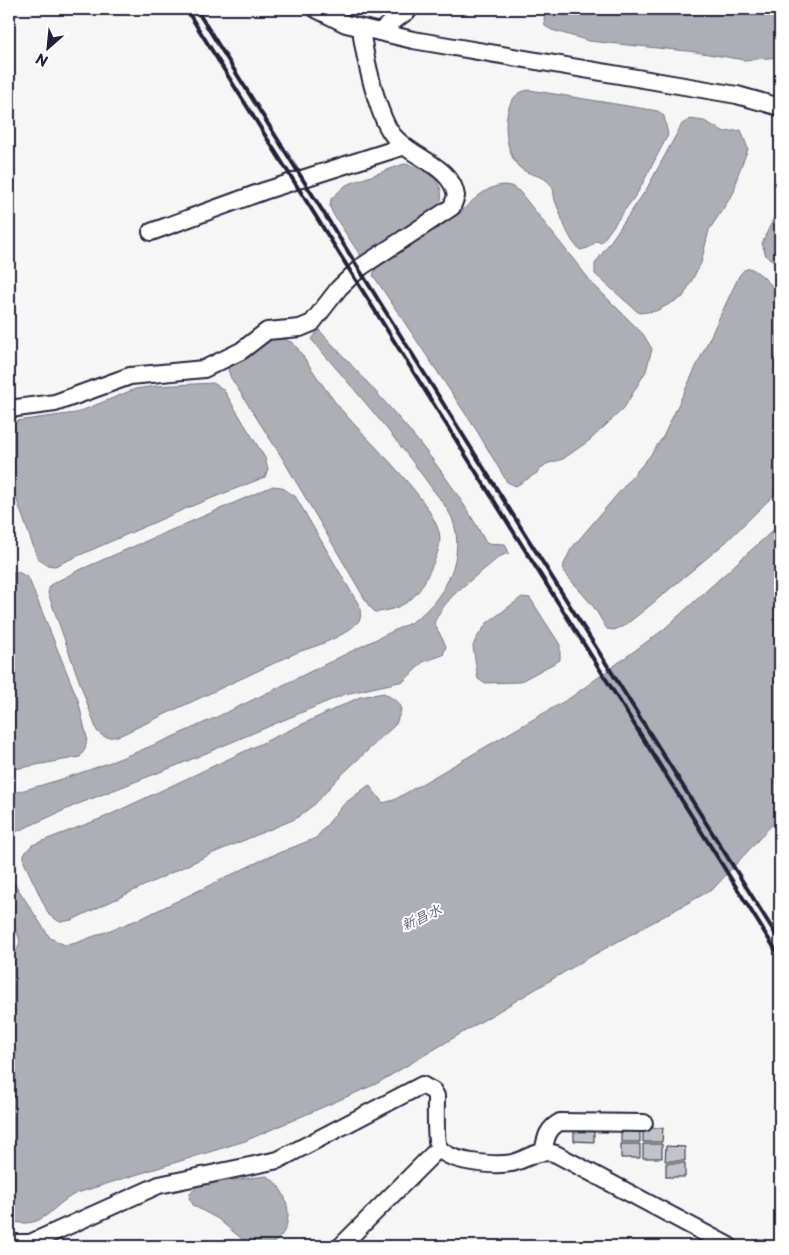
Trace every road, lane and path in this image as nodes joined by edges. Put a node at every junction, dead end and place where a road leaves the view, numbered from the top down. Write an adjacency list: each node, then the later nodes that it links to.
1 (316, 9): 3 (street)
2 (410, 9): 4 (street)
3 (361, 28): 4 (street); 6 (street)
4 (379, 32): 5 (street)
5 (780, 107)
6 (404, 146): 7 (street); 8 (street)
7 (151, 232)
8 (9, 409)
9 (644, 1123): 11 (street)
10 (439, 1148): 11 (street); 12 (street); 13 (street)
11 (543, 1152): 14 (street)
12 (9, 1243)
13 (341, 1246)
14 (729, 1246)

